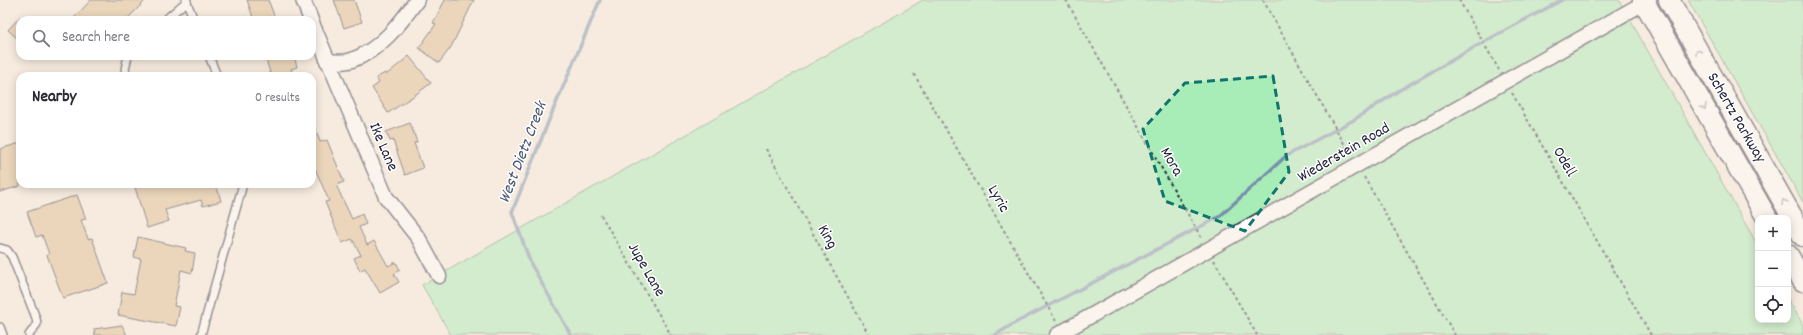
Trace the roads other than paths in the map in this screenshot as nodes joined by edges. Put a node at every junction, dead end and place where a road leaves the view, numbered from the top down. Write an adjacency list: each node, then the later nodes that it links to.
1 (303, 0): 8 (street, Ike Lane)
2 (416, 0): 12 (street)
3 (1669, 0): 17 (main road, Schertz Parkway, one-way to 3)
4 (186, 1): 6 (lane); 7 (lane)
5 (1645, 1): 16 (main road, Schertz Parkway, one-way to 16); 23 (street, Wiederstein Road)
6 (169, 16)
7 (192, 16)
8 (309, 16)
9 (316, 34): 12 (street, Ike Lane)
10 (127, 60): 13 (lane)
11 (210, 60): 14 (lane)
12 (327, 61): 20 (street, Ike Lane)
13 (126, 72)
14 (215, 72)
15 (242, 188): 26 (lane)
16 (1765, 215)
17 (1803, 236)
18 (0, 248): 25 (lane)
19 (1791, 260): 21 (main road)
20 (439, 276)
21 (1803, 281)
22 (0, 327): 24 (lane)
23 (1059, 334)
24 (3, 335)
25 (29, 335)
26 (201, 335)

